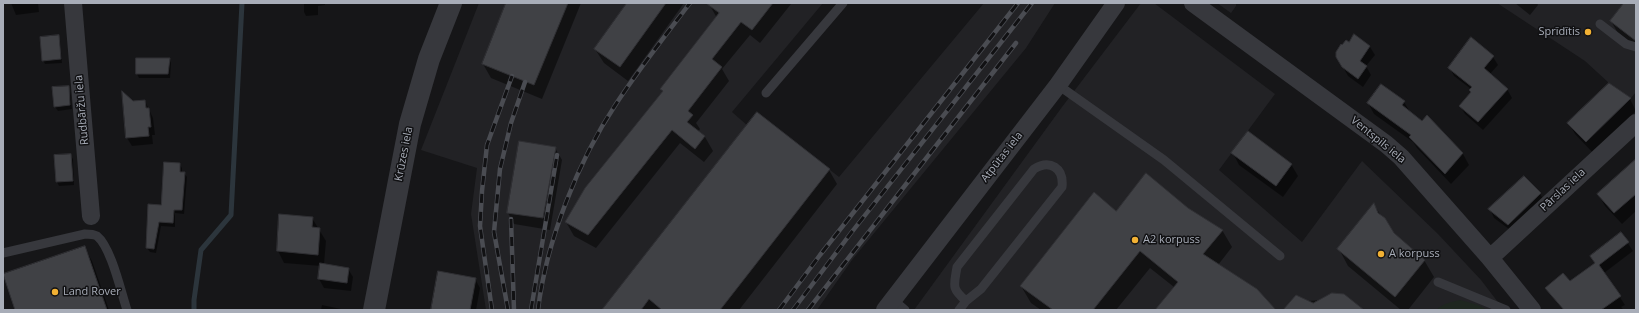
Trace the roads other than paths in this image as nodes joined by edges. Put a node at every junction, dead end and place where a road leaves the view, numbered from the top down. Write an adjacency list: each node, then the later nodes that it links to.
1 (73, 3): 11 (street, Rudbāržu iela)
2 (451, 3): 20 (street, Krūzes iela)
3 (843, 3): 9 (lane)
4 (1116, 3): 8 (street, Atpūtas iela)
5 (1193, 3): 15 (street, Ventspils iela)
6 (1600, 24): 7 (lane)
7 (1636, 46)
8 (1058, 85): 14 (lane); 18 (street, Atpūtas iela)
9 (766, 93)
10 (1636, 123): 15 (street, Pārslas iela)
11 (91, 216): 12 (lane)
12 (92, 234): 13 (lane); 19 (lane)
13 (3, 253)
14 (1280, 256)
15 (1490, 258): 23 (street, Ventspils iela)
16 (1438, 282): 22 (lane)
17 (966, 301): 17 (lane); 21 (lane)
18 (894, 306)
19 (127, 310)
20 (374, 310)
21 (959, 310)
22 (1506, 310)
23 (1532, 310)

